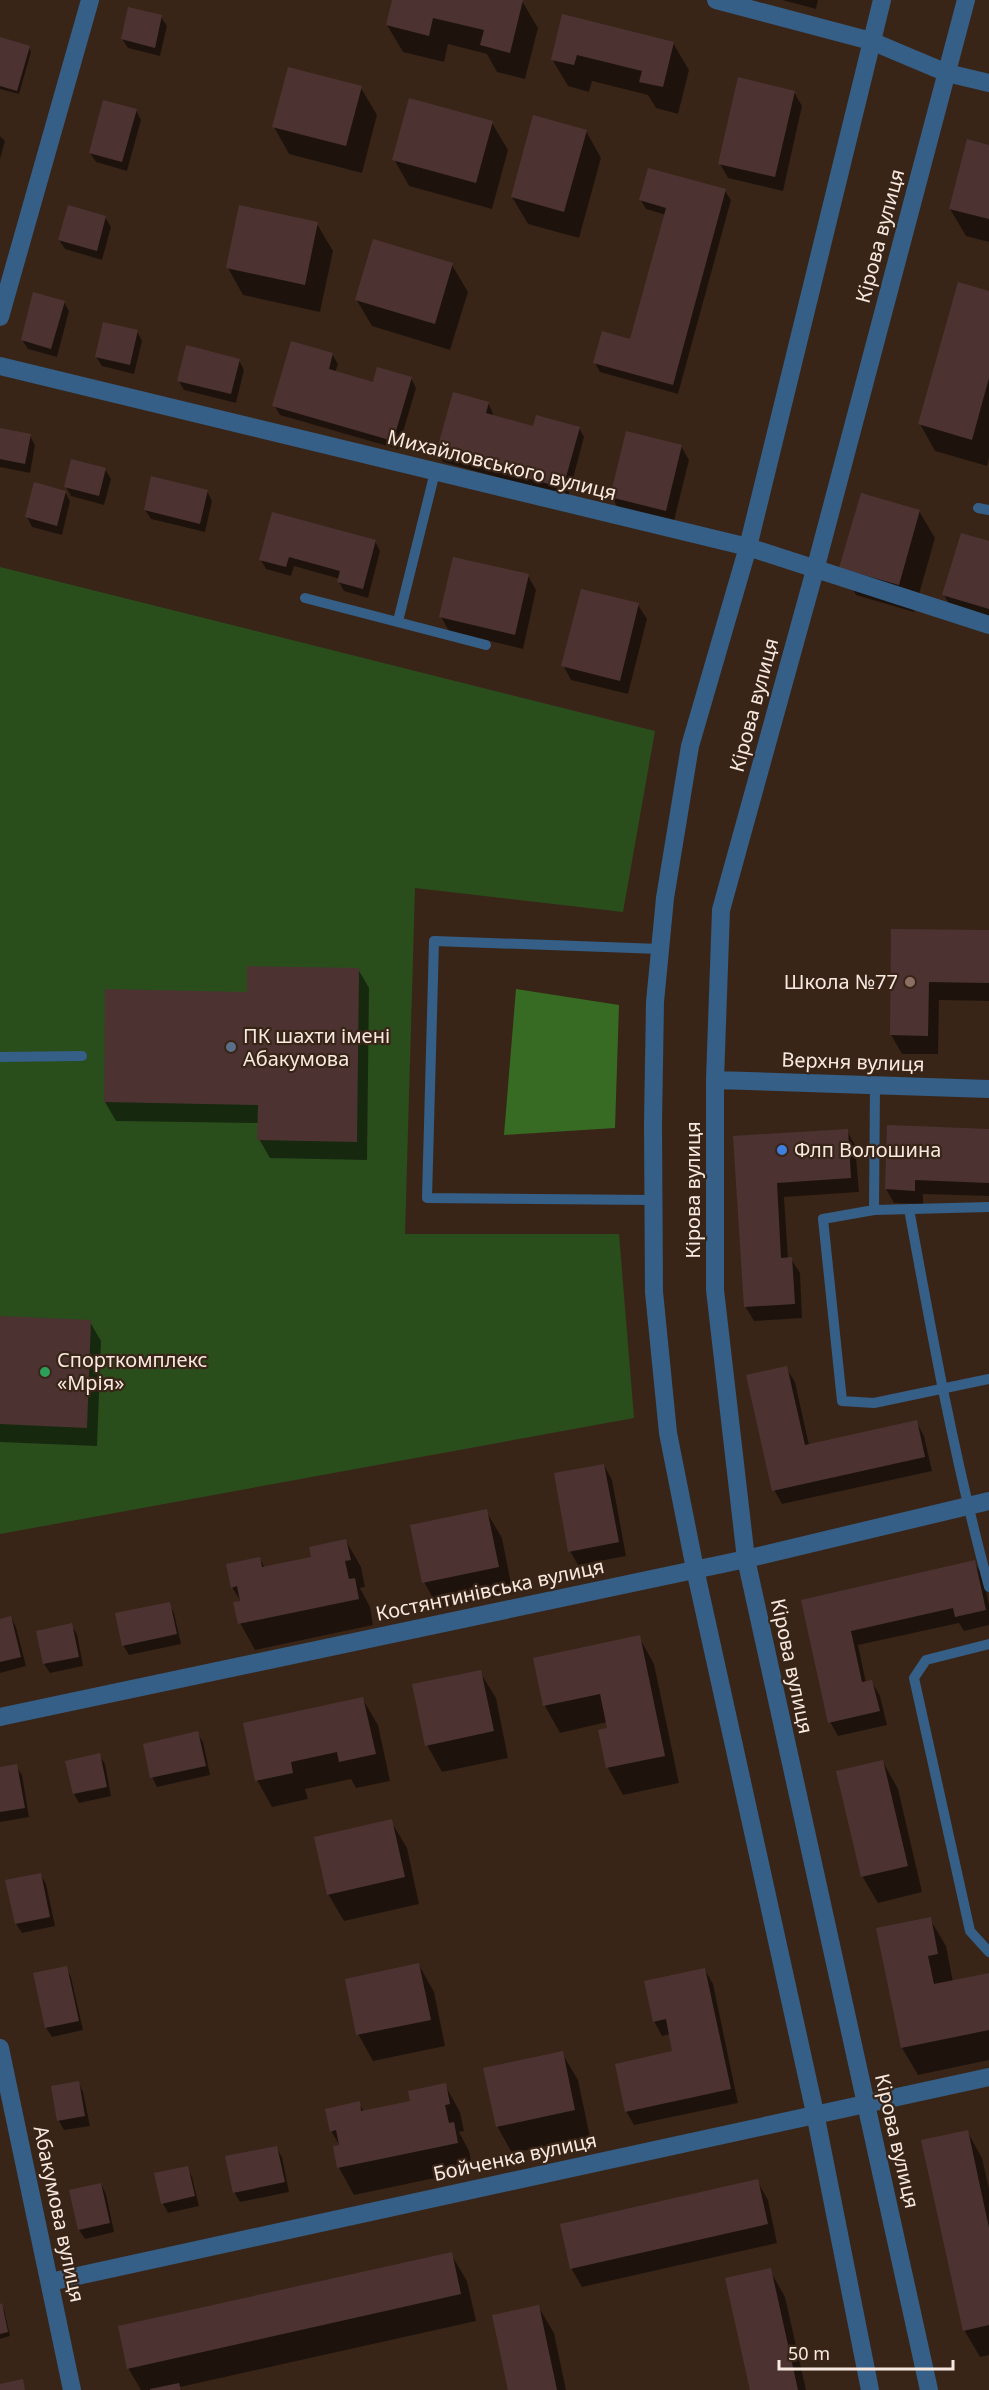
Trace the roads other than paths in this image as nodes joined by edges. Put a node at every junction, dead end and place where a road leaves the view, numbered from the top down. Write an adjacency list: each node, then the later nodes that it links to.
1 (90, 0): 8 (street)
2 (716, 0): 5 (street)
3 (882, 0): 5 (street, Кірова вулиця)
4 (966, 0): 6 (street, Кірова вулиця)
5 (871, 41): 6 (street); 11 (street, Кірова вулиця)
6 (947, 73): 7 (street); 12 (street, Кірова вулиця)
7 (989, 83)
8 (0, 317)
9 (0, 366): 10 (street, Михайловського вулиця)
10 (435, 472): 11 (street, Михайловського вулиця); 14 (lane)
11 (748, 547): 12 (street, Михайловського вулиця); 17 (street, Кірова вулиця)
12 (815, 570): 15 (street, Михайловського вулиця); 20 (street, Кірова вулиця)
13 (305, 598): 14 (lane)
14 (398, 621): 16 (lane)
15 (989, 625)
16 (486, 645)
17 (660, 950): 23 (street, Кірова вулиця); 23 (lane)
18 (82, 1056): 19 (lane)
19 (0, 1057)
20 (715, 1080): 21 (street, Верхня вулиця); 31 (street, Кірова вулиця)
21 (875, 1086): 22 (street, Верхня вулиця); 26 (lane)
22 (989, 1089)
23 (654, 1200): 32 (street, Кірова вулиця)
24 (989, 1207): 25 (lane)
25 (909, 1209): 26 (lane); 28 (lane)
26 (874, 1210): 28 (lane)
27 (989, 1379): 28 (lane)
28 (941, 1389): 30 (lane)
29 (989, 1501): 30 (street, Костянтинівська вулиця)
30 (967, 1506): 31 (street, Костянтинівська вулиця); 33 (lane)
31 (746, 1559): 32 (street, Костянтинівська вулиця); 39 (street, Кірова вулиця)
32 (695, 1569): 35 (street, Костянтинівська вулиця); 40 (street, Кірова вулиця)
33 (989, 1587)
34 (989, 1644): 36 (lane)
35 (0, 1717)
36 (989, 1952)
37 (0, 2048): 41 (street, Абакумова вулиця)
38 (989, 2077): 39 (street, Бойченка вулиця)
39 (865, 2102): 40 (street, Бойченка вулиця); 44 (street, Кірова вулиця)
40 (815, 2114): 41 (street, Бойченка вулиця); 43 (street, Кірова вулиця)
41 (50, 2282): 42 (street, Абакумова вулиця)
42 (72, 2390)
43 (870, 2390)
44 (929, 2390)

